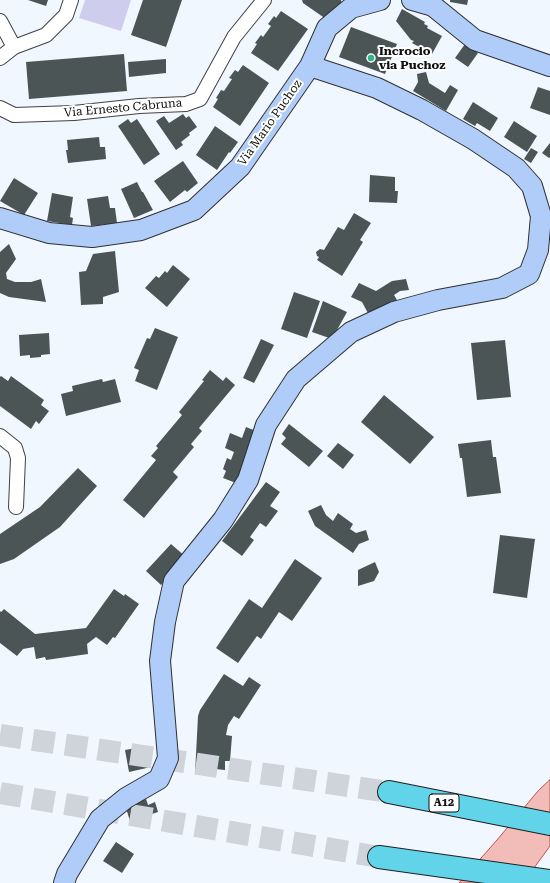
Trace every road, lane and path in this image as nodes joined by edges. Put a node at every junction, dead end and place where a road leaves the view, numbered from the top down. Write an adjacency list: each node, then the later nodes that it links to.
1 (71, 0): 6 (street)
2 (264, 0): 10 (street, Via Ernesto Cabruna)
3 (380, 0): 8 (street, Via Mario Puchoz)
4 (412, 0): 9 (street)
5 (0, 21): 6 (street)
6 (14, 47): 7 (street)
7 (0, 58)
8 (310, 66): 11 (street, Via Mario Puchoz); 18 (street)
9 (550, 66)
10 (0, 108)
11 (0, 218)
12 (0, 436): 13 (street)
13 (16, 507)
14 (389, 792): 15 (highway, A12)
15 (550, 824)
16 (379, 857): 17 (highway)
17 (550, 881)
18 (64, 883)

